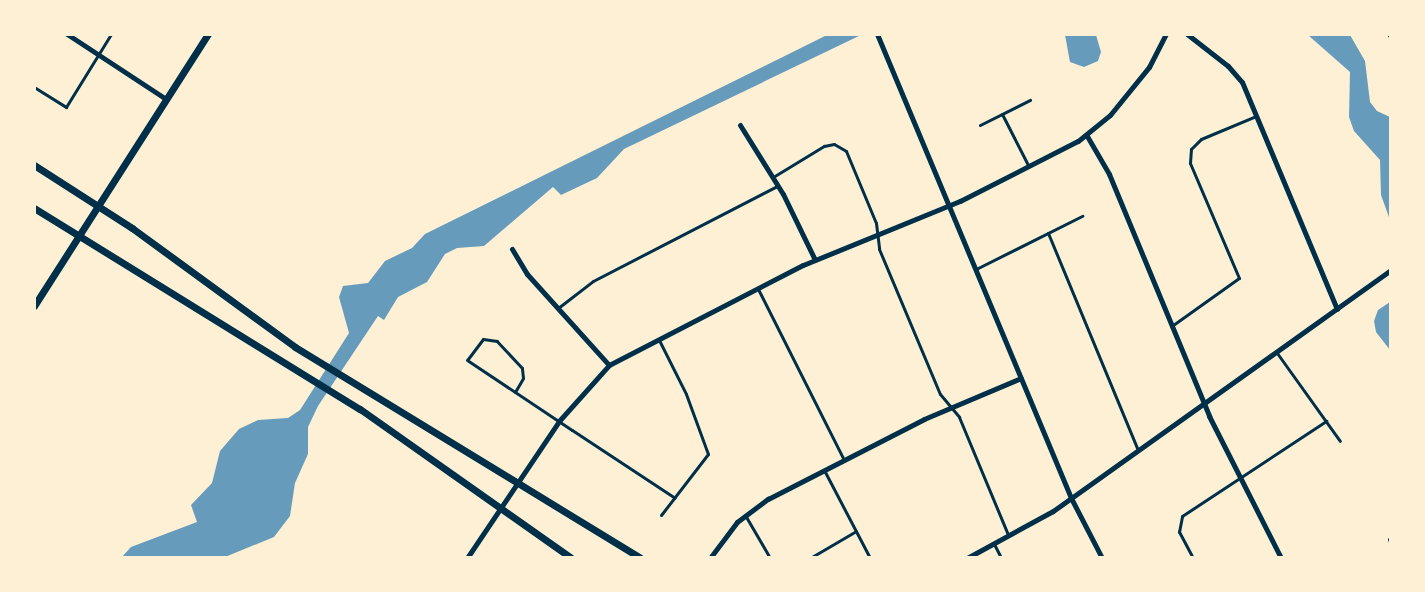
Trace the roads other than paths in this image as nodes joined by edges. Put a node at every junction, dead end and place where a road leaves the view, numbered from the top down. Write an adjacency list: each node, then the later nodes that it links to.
1 (67, 34): 7 (street)
2 (111, 34): 7 (lane)
3 (208, 34): 9 (street)
4 (877, 34): 21 (street)
5 (1166, 34): 15 (street)
6 (1187, 34): 12 (street)
7 (99, 55): 8 (lane); 9 (street)
8 (34, 87)
9 (166, 99): 20 (street)
10 (1030, 100): 11 (lane)
11 (1002, 114): 14 (lane); 17 (lane)
12 (1256, 116): 34 (street); 35 (lane)
13 (740, 125): 18 (street)
14 (980, 126)
15 (1087, 136): 17 (street); 35 (street)
16 (34, 165): 20 (street)
17 (1029, 166): 21 (street)
18 (773, 177): 19 (street); 25 (lane)
19 (779, 186): 28 (street); 33 (lane)
20 (97, 205): 26 (street); 50 (street)
21 (949, 206): 25 (street); 29 (street)
22 (34, 208): 26 (street)
23 (1082, 216): 24 (lane)
24 (1048, 233): 29 (lane); 46 (lane)
25 (876, 235): 28 (street); 42 (lane)
26 (79, 237): 32 (street); 53 (street)
27 (512, 249): 33 (street)
28 (815, 260): 31 (street)
29 (975, 269): 39 (street)
30 (1390, 271): 34 (street)
31 (758, 289): 36 (street); 47 (lane)
32 (34, 306)
33 (558, 308): 38 (street)
34 (1337, 309): 37 (street)
35 (1172, 326): 41 (street)
36 (659, 340): 38 (street); 51 (lane)
37 (1277, 352): 41 (street); 44 (lane)
38 (609, 365): 43 (street)
39 (1021, 378): 42 (street); 52 (street)
40 (515, 392): 40 (lane); 43 (lane)
41 (1205, 404): 46 (street); 49 (street)
42 (951, 408): 47 (street); 57 (lane)
43 (559, 421): 50 (street); 51 (lane)
44 (1326, 421): 45 (lane); 49 (lane)
45 (1340, 441)
46 (1138, 450): 52 (street)
47 (844, 460): 48 (street)
48 (824, 470): 54 (street); 56 (lane)
49 (1239, 475): 69 (lane); 70 (street)
50 (517, 479): 53 (street); 61 (street)
51 (675, 498): 55 (lane)
52 (1071, 498): 57 (street); 68 (street)
53 (498, 508): 59 (street); 60 (street)
54 (745, 514): 62 (street); 63 (lane)
55 (662, 515)
56 (856, 531): 64 (lane); 65 (lane)
57 (1009, 537): 58 (street)
58 (994, 544): 66 (street); 67 (lane)
59 (467, 558)
60 (571, 558)
61 (640, 558)
62 (710, 558)
63 (770, 558)
64 (810, 558)
65 (870, 558)
66 (967, 558)
67 (1001, 558)
68 (1102, 558)
69 (1193, 558)
70 (1281, 558)

